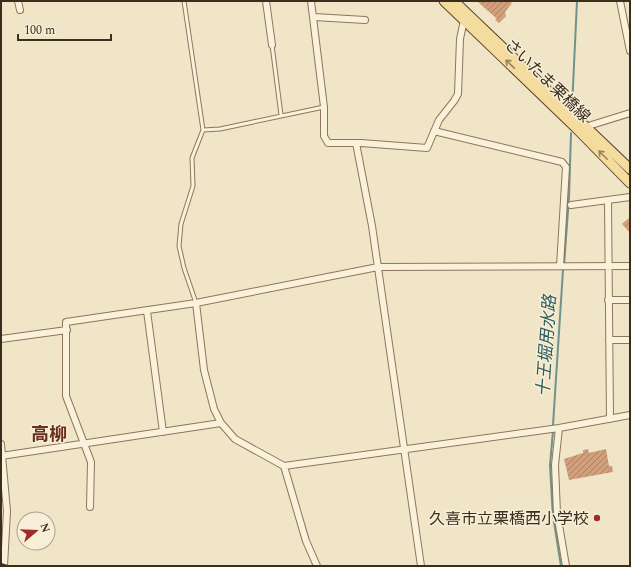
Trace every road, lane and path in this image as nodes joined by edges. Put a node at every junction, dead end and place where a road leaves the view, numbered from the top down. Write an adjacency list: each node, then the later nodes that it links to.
1 (18, 1): 9 (street)
2 (184, 1): 19 (lane)
3 (266, 1): 13 (street)
4 (312, 1): 10 (street)
5 (444, 1): 12 (main road, さいたま栗橋線)
6 (454, 1): 8 (main road, さいたま栗橋線)
7 (620, 1): 14 (street)
8 (464, 5): 18 (main road, さいたま栗橋線)
9 (20, 10)
10 (314, 17): 11 (street); 15 (street)
11 (366, 20)
12 (464, 20): 20 (street); 23 (main road, さいたま栗橋線, one-way to 12)
13 (272, 45): 17 (lane)
14 (630, 51)
15 (324, 107): 17 (lane); 21 (street)
16 (630, 113): 18 (street)
17 (281, 115): 19 (lane)
18 (585, 127): 22 (main road, さいたま栗橋線)
19 (203, 130): 33 (lane)
20 (434, 131): 21 (street); 27 (street)
21 (356, 143): 30 (street)
22 (630, 169)
23 (630, 183)
24 (630, 197): 25 (street)
25 (608, 200): 26 (street); 28 (street)
26 (571, 205)
27 (560, 266): 28 (street); 30 (street)
28 (608, 266): 29 (street); 31 (street)
29 (630, 266)
30 (378, 267): 33 (street); 46 (street)
31 (608, 300): 32 (street); 37 (street)
32 (630, 300)
33 (196, 303): 34 (street); 41 (street)
34 (147, 310): 35 (street); 43 (street)
35 (66, 330): 36 (street); 45 (street)
36 (1, 339)
37 (609, 340): 38 (street); 40 (street)
38 (630, 340)
39 (630, 415): 40 (street)
40 (610, 419): 42 (street)
41 (221, 423): 43 (street); 48 (street)
42 (559, 428): 46 (street); 53 (street)
43 (163, 432): 45 (street)
44 (1, 444): 47 (street)
45 (83, 444): 47 (street); 49 (street)
46 (404, 449): 48 (street); 52 (street)
47 (2, 456): 50 (street)
48 (284, 466): 51 (street)
49 (90, 507)
50 (4, 566)
51 (317, 566)
52 (421, 566)
53 (566, 566)

